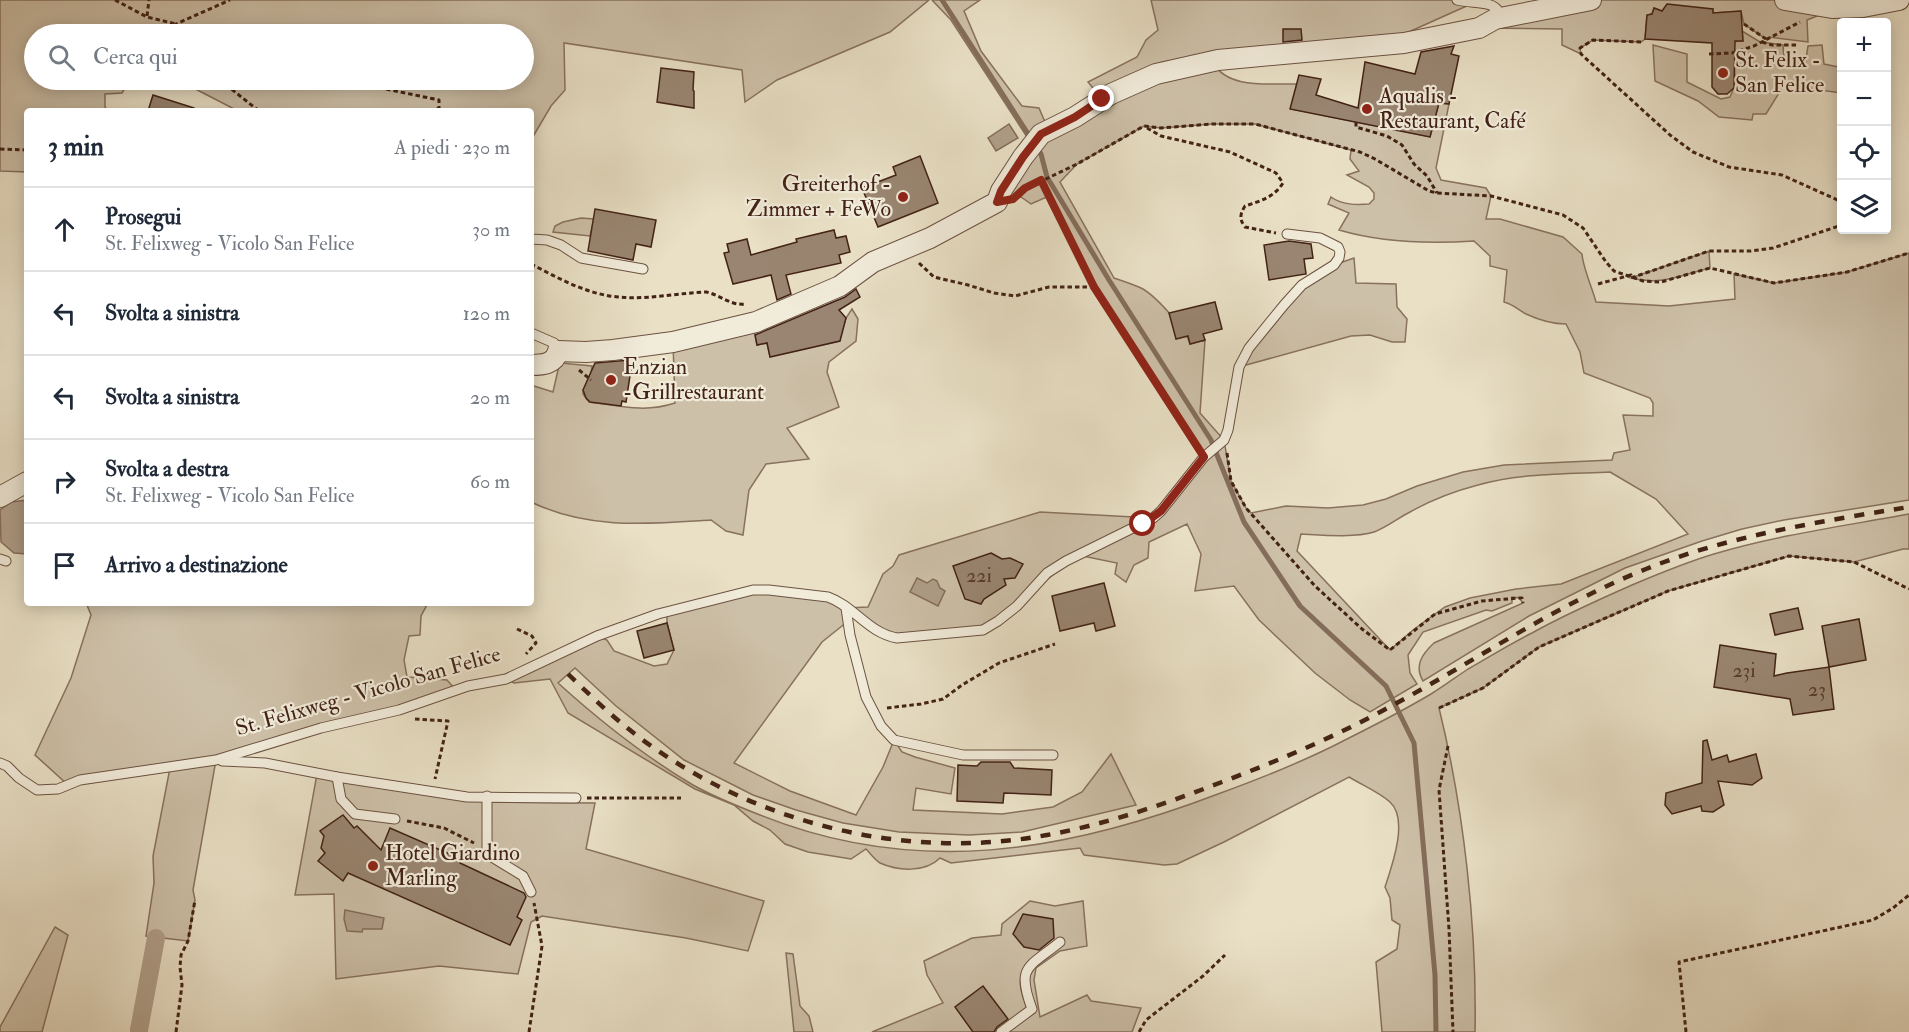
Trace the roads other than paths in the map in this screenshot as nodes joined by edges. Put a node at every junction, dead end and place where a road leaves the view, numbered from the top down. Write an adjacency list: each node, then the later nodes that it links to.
1 (1457, 0): 5 (lane)
2 (1591, 0): 5 (street)
3 (1785, 0): 4 (street)
4 (1899, 0)
5 (1496, 19): 10 (street)
6 (1287, 234): 14 (lane, St. Felixweg - Vicolo San Felice)
7 (534, 239): 8 (lane)
8 (643, 269)
9 (534, 334): 10 (lane)
10 (558, 351): 11 (street)
11 (534, 365)
12 (24, 484): 13 (street)
13 (0, 497)
14 (846, 608): 15 (lane); 16 (lane, St. Felixweg - Vicolo San Felice)
15 (1053, 755)
16 (216, 760): 17 (lane, St. Felixweg - Vicolo San Felice); 18 (lane, St. Felixweg - Vicolo San Felice)
17 (0, 763)
18 (337, 777): 19 (lane, St. Felixweg - Vicolo San Felice); 21 (lane)
19 (487, 796): 20 (lane, St. Felixweg - Vicolo San Felice); 22 (lane)
20 (576, 798)
21 (395, 819)
22 (531, 891)
23 (1060, 942): 24 (lane)
24 (1001, 1032)

